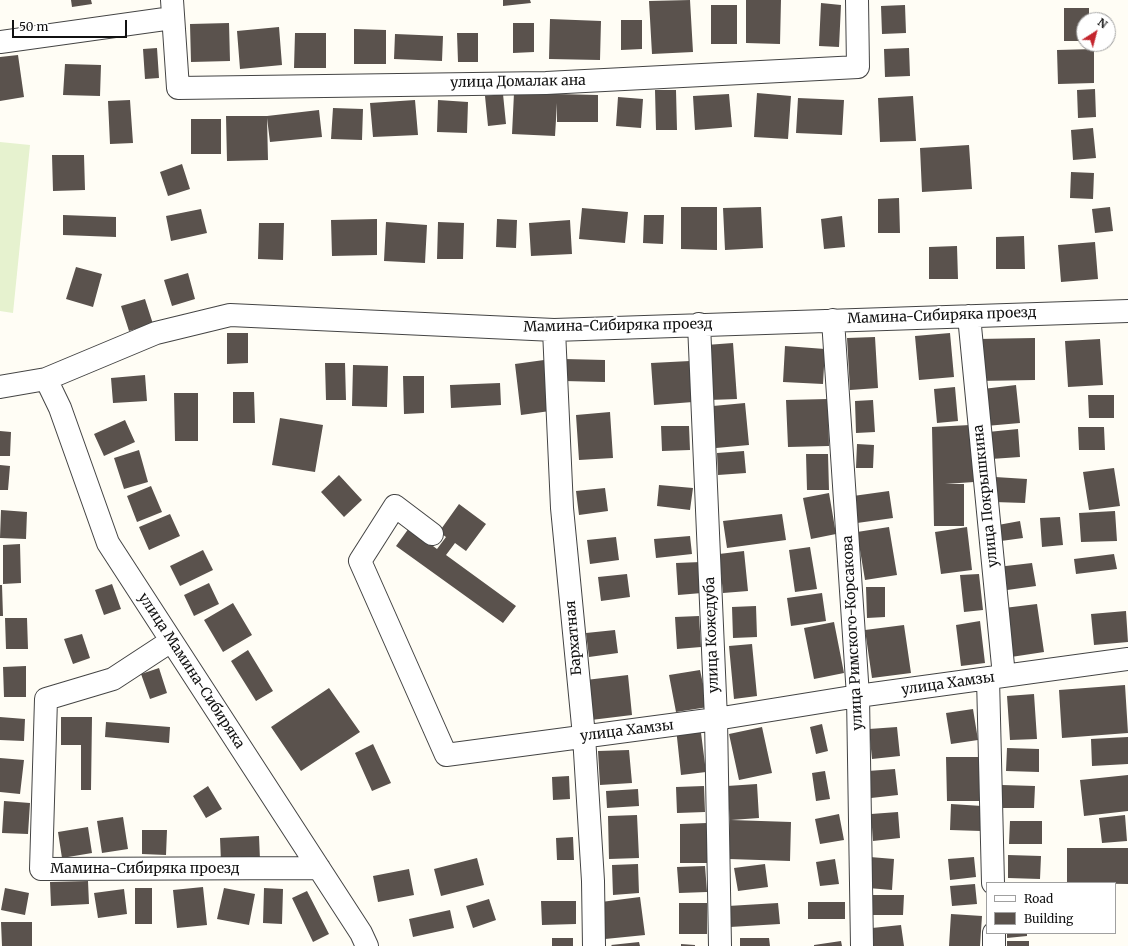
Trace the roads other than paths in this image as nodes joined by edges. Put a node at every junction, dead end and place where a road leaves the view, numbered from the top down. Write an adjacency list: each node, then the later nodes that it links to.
1 (857, 0): 2 (street, улица Домалак ана)
2 (172, 9): 3 (street)
3 (0, 42)
4 (1128, 310): 5 (street, Мамина-Сибиряка проезд)
5 (969, 316): 6 (street, Мамина-Сибиряка проезд); 14 (street, улица Покрышкина)
6 (833, 320): 7 (street, Мамина-Сибиряка проезд); 15 (street, улица Римского-Корсакова)
7 (699, 324): 8 (street, Мамина-Сибиряка проезд); 16 (street, улица Кожедуба)
8 (554, 330): 9 (street, Мамина-Сибиряка проезд); 17 (street, Бархатная)
9 (46, 379): 10 (street, Мамина-Сибиряка проезд); 12 (street, улица Мамина-Сибиряка)
10 (0, 387)
11 (432, 534): 17 (street, улица Хамзы)
12 (171, 641): 18 (street, улица Мамина-Сибиряка); 18 (street, Мамина-Сибиряка проезд)
13 (1128, 659): 14 (street, улица Хамзы)
14 (996, 677): 15 (street, улица Хамзы); 19 (street, улица Покрышкина)
15 (858, 696): 16 (street, улица Хамзы); 24 (street, улица Римского-Корсакова)
16 (716, 719): 17 (street, улица Хамзы); 23 (street, улица Кожедуба)
17 (584, 736): 22 (street, Бархатная)
18 (319, 868): 21 (street, улица Мамина-Сибиряка)
19 (993, 882)
20 (994, 934): 25 (street)
21 (367, 946)
22 (594, 946)
23 (720, 946)
24 (862, 946)
25 (994, 946)

